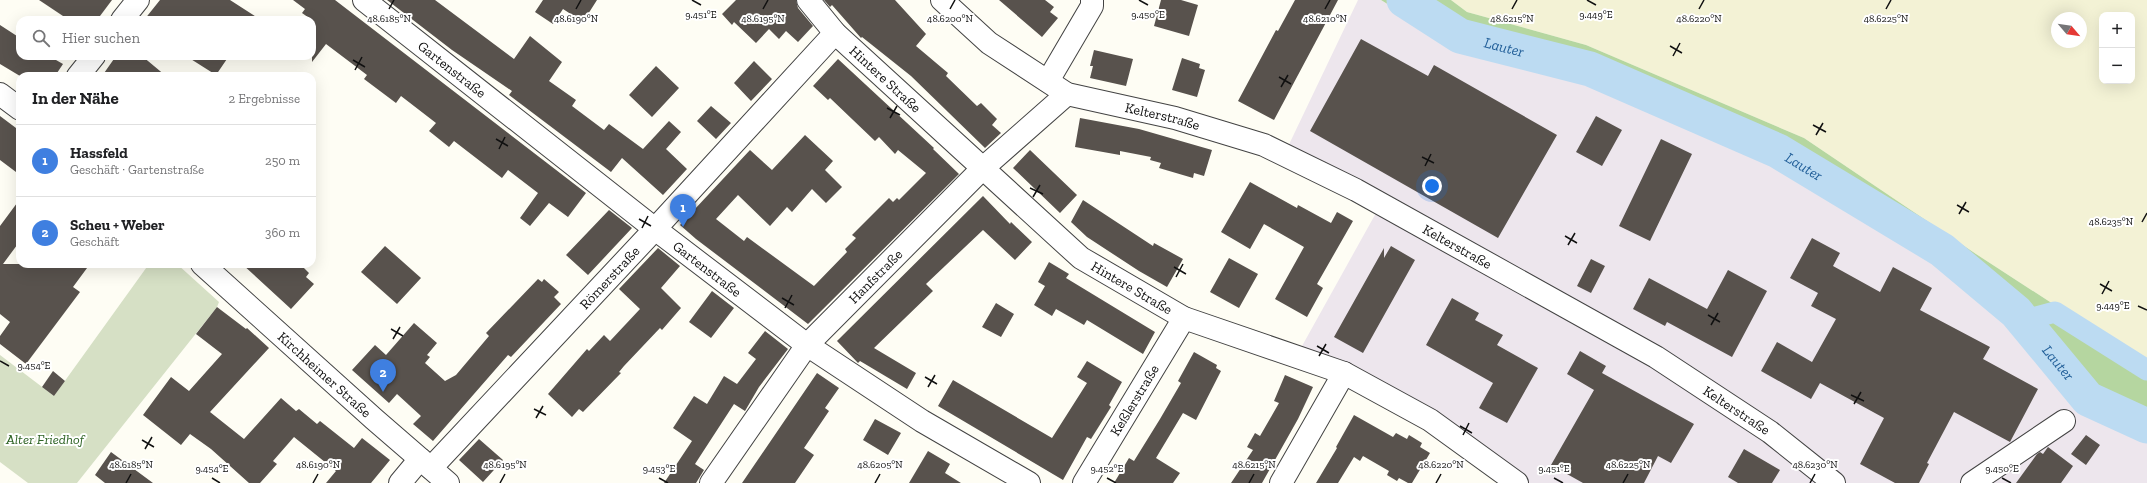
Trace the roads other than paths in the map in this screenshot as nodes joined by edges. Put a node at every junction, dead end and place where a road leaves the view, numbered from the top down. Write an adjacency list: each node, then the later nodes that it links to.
1 (138, 0): 6 (street)
2 (364, 0): 15 (street, Gartenstraße)
3 (808, 0): 7 (street, Hintere Straße)
4 (942, 0): 10 (street, Kelterstraße)
5 (1092, 0): 10 (street)
6 (125, 16)
7 (835, 33): 14 (street, Hintere Straße); 15 (street, Römerstraße)
8 (91, 60): 9 (street)
9 (81, 72)
10 (1048, 81): 12 (street, Kelterstraße)
11 (0, 94): 13 (street)
12 (1067, 94): 14 (street, Hanfstraße); 29 (street, Kelterstraße)
13 (16, 106)
14 (983, 168): 17 (street, Hintere Straße); 18 (street, Hanfstraße)
15 (655, 229): 18 (street, Gartenstraße); 21 (street, Römerstraße)
16 (206, 268): 21 (street, Kirchheimer Straße)
17 (1184, 318): 19 (street, Hintere Straße); 26 (street, Keßlerstraße)
18 (807, 345): 22 (street, Hanfstraße); 25 (street, Gartenstraße)
19 (1344, 373): 27 (street); 28 (street, Hintere Straße)
20 (2064, 421): 30 (street)
21 (426, 464): 23 (street, Römerstraße); 24 (street, Kirchheimer Straße)
22 (721, 479)
23 (400, 483)
24 (448, 483)
25 (1029, 483)
26 (1084, 483)
27 (1281, 483)
28 (1517, 483)
29 (1834, 483)
30 (1972, 483)

